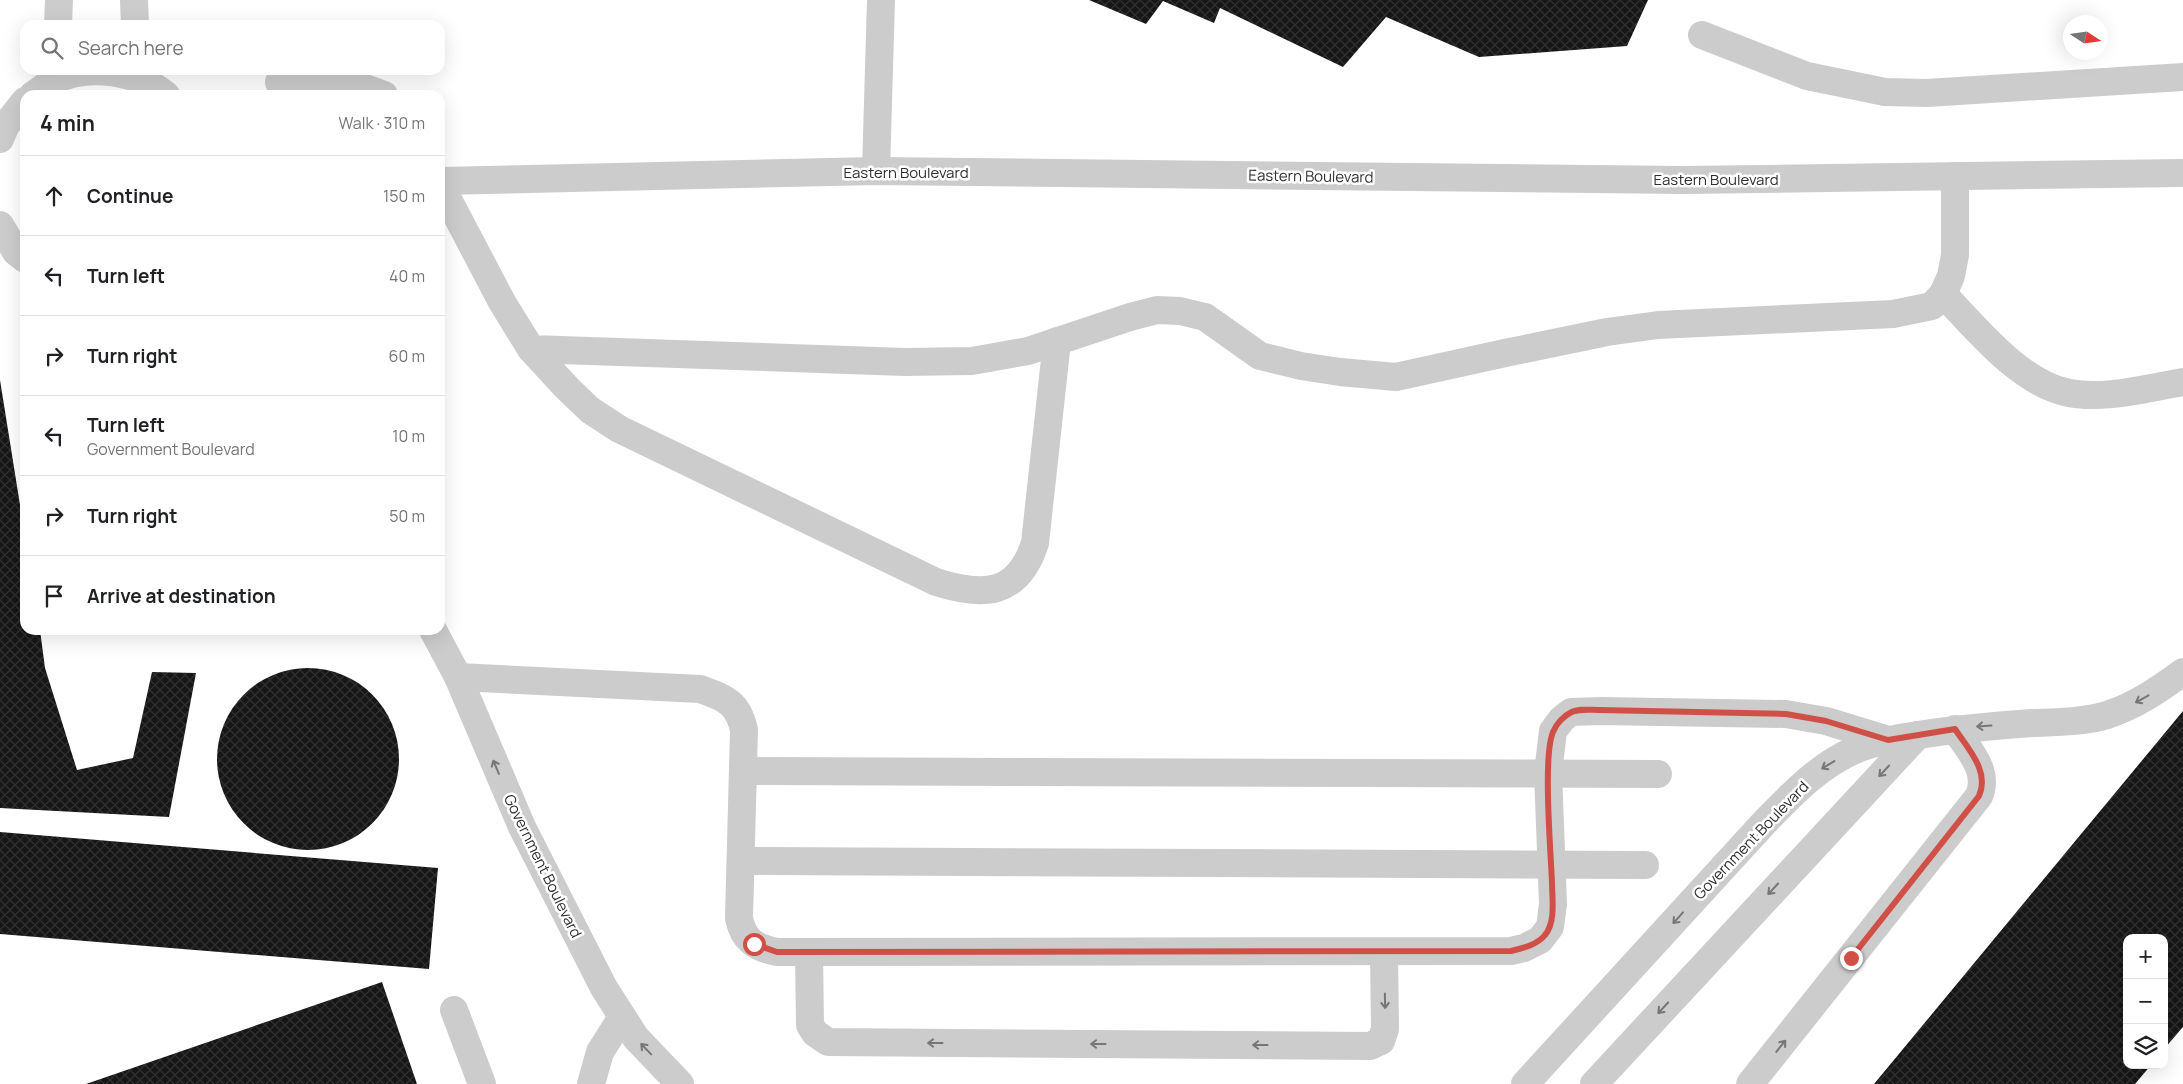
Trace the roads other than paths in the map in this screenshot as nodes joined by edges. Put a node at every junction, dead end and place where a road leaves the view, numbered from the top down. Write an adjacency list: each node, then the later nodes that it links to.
1 (59, 0): 4 (street)
2 (134, 0): 5 (street)
3 (881, 0): 16 (street)
4 (58, 20)
5 (135, 20)
6 (1702, 35): 9 (street)
7 (56, 75): 11 (street)
8 (137, 75): 12 (street)
9 (2183, 77)
10 (279, 82): 13 (street)
11 (39, 90)
12 (159, 90)
13 (370, 90)
14 (20, 107): 15 (street)
15 (0, 138)
16 (876, 171): 18 (street, Eastern Boulevard); 19 (street, Eastern Boulevard)
17 (2183, 173): 18 (street, Eastern Boulevard)
18 (1955, 176): 23 (street)
19 (445, 183)
20 (445, 193): 25 (street)
21 (0, 225): 22 (street)
22 (20, 255)
23 (1943, 294): 24 (street); 26 (street)
24 (1057, 341): 25 (street); 25 (street)
25 (531, 348)
26 (2183, 382)
27 (436, 635): 29 (street, Government Boulevard)
28 (2183, 672): 30 (street, Government Boulevard, one-way to 30)
29 (458, 678): 33 (street); 42 (street, Government Boulevard, one-way to 29)
30 (1955, 729): 31 (street, Government Boulevard); 48 (street, one-way to 30)
31 (1918, 735): 32 (street, Government Boulevard); 47 (street, one-way to 47)
32 (1888, 740): 34 (street); 46 (street, Government Boulevard, one-way to 46)
33 (743, 771): 34 (street); 36 (street)
34 (1548, 773): 35 (street); 37 (street)
35 (1658, 774)
36 (740, 861): 37 (street); 39 (street)
37 (1551, 864): 38 (street); 40 (street)
38 (1644, 865)
39 (809, 952): 40 (street); 40 (street, one-way to 39)
40 (1384, 952)
41 (454, 1010): 43 (street)
42 (622, 1017): 44 (street); 45 (street, Government Boulevard, one-way to 42)
43 (482, 1084)
44 (591, 1084)
45 (680, 1084)
46 (1525, 1084)
47 (1594, 1084)
48 (1750, 1084)

